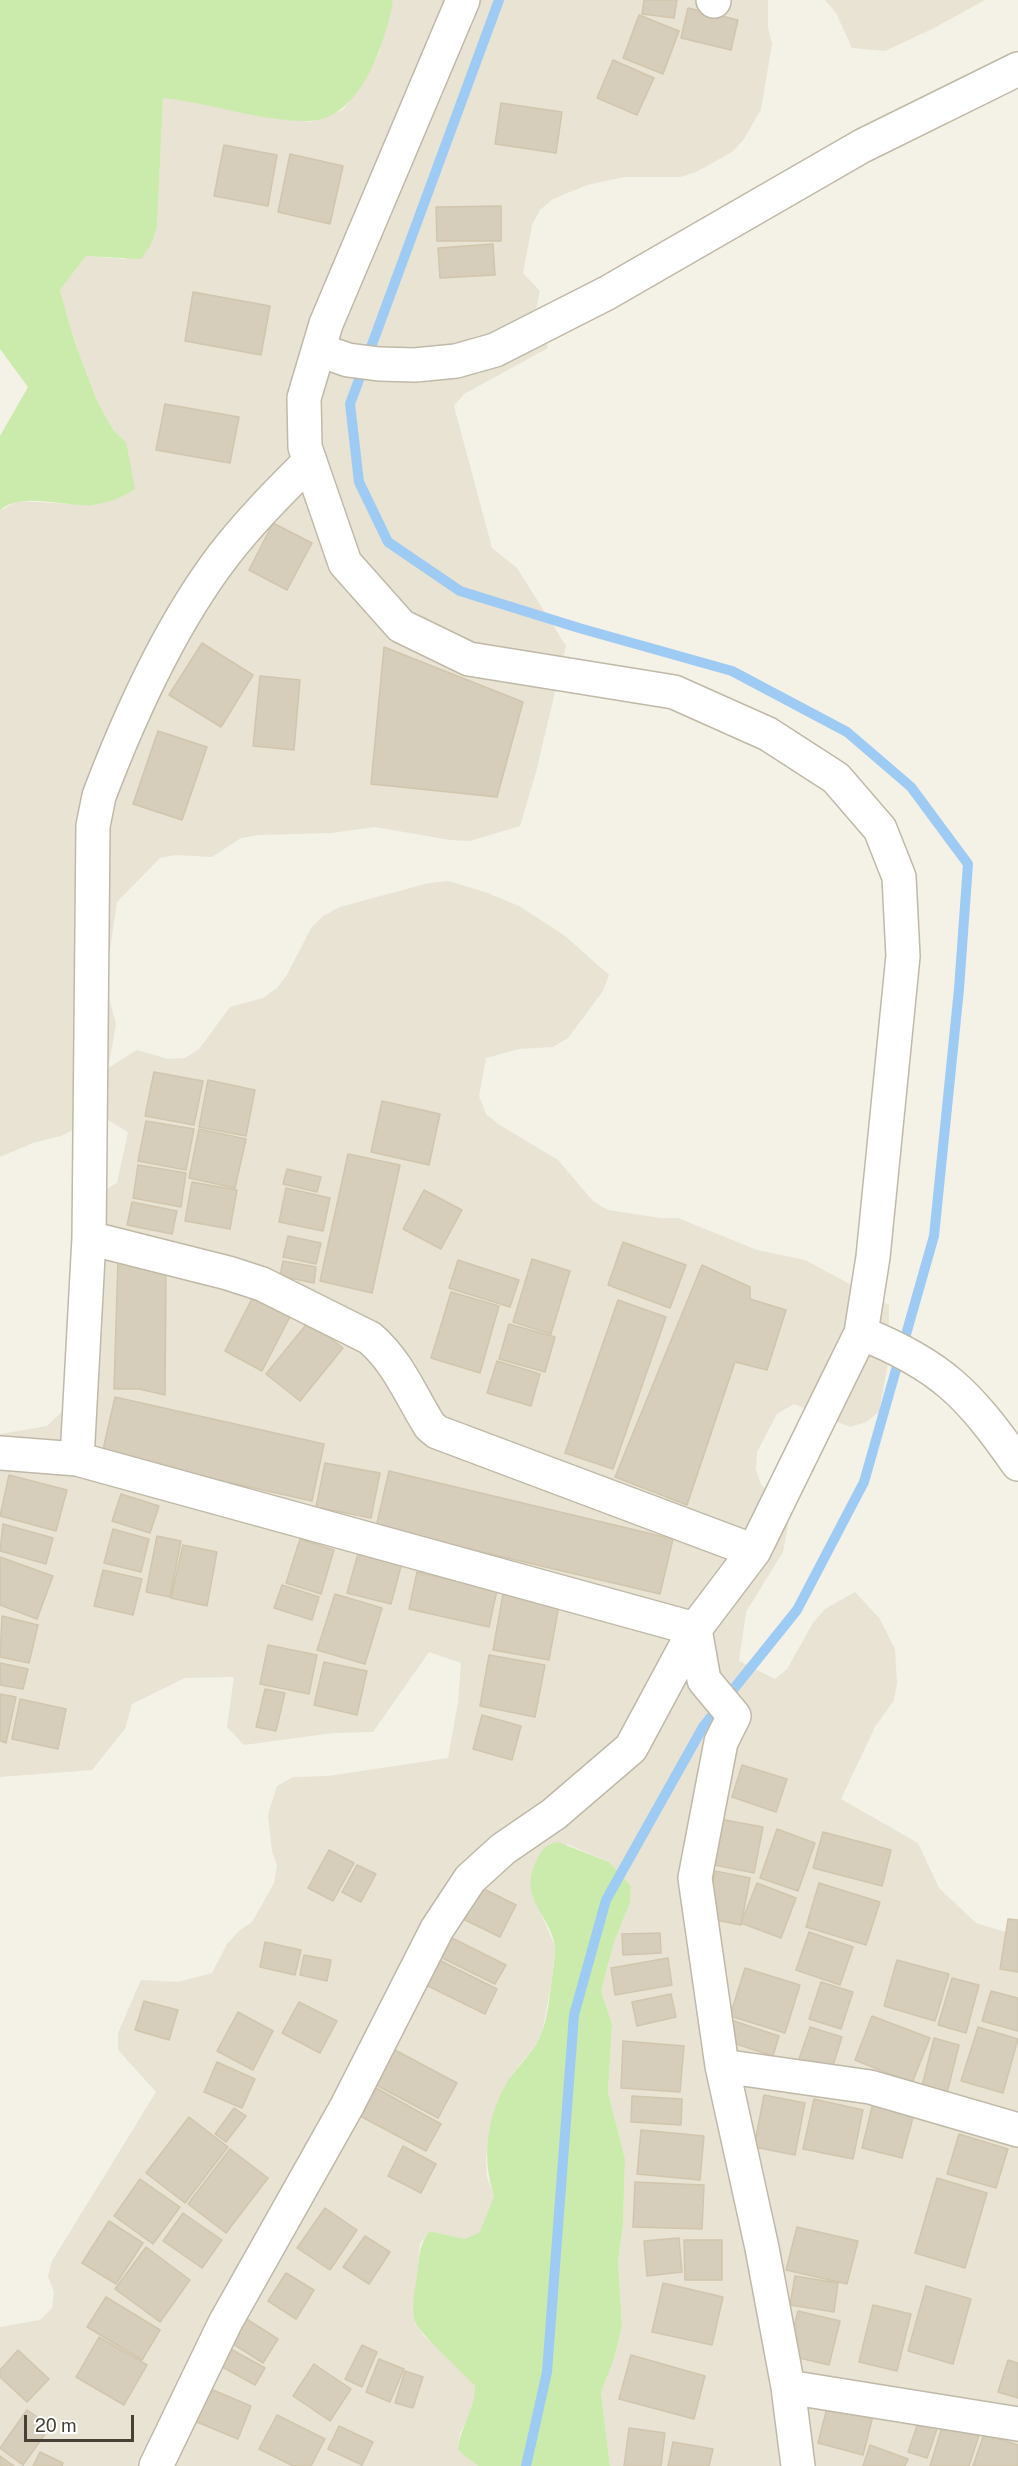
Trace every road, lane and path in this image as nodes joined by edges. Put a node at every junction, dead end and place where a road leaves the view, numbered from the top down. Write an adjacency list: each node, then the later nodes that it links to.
1 (463, 0): 3 (street)
2 (1018, 69): 3 (street)
3 (348, 358): 4 (street)
4 (310, 461): 5 (street); 6 (street)
5 (90, 1238): 8 (street); 10 (street)
6 (870, 1337): 9 (street); 10 (street)
7 (0, 1453): 8 (street)
8 (78, 1459): 11 (street)
9 (1018, 1464)
10 (754, 1551): 11 (street)
11 (695, 1629): 12 (street); 16 (street)
12 (722, 2066): 13 (street); 14 (street)
13 (1018, 2130)
14 (788, 2387): 15 (street); 17 (street)
15 (1018, 2424)
16 (156, 2466)
17 (798, 2466)

